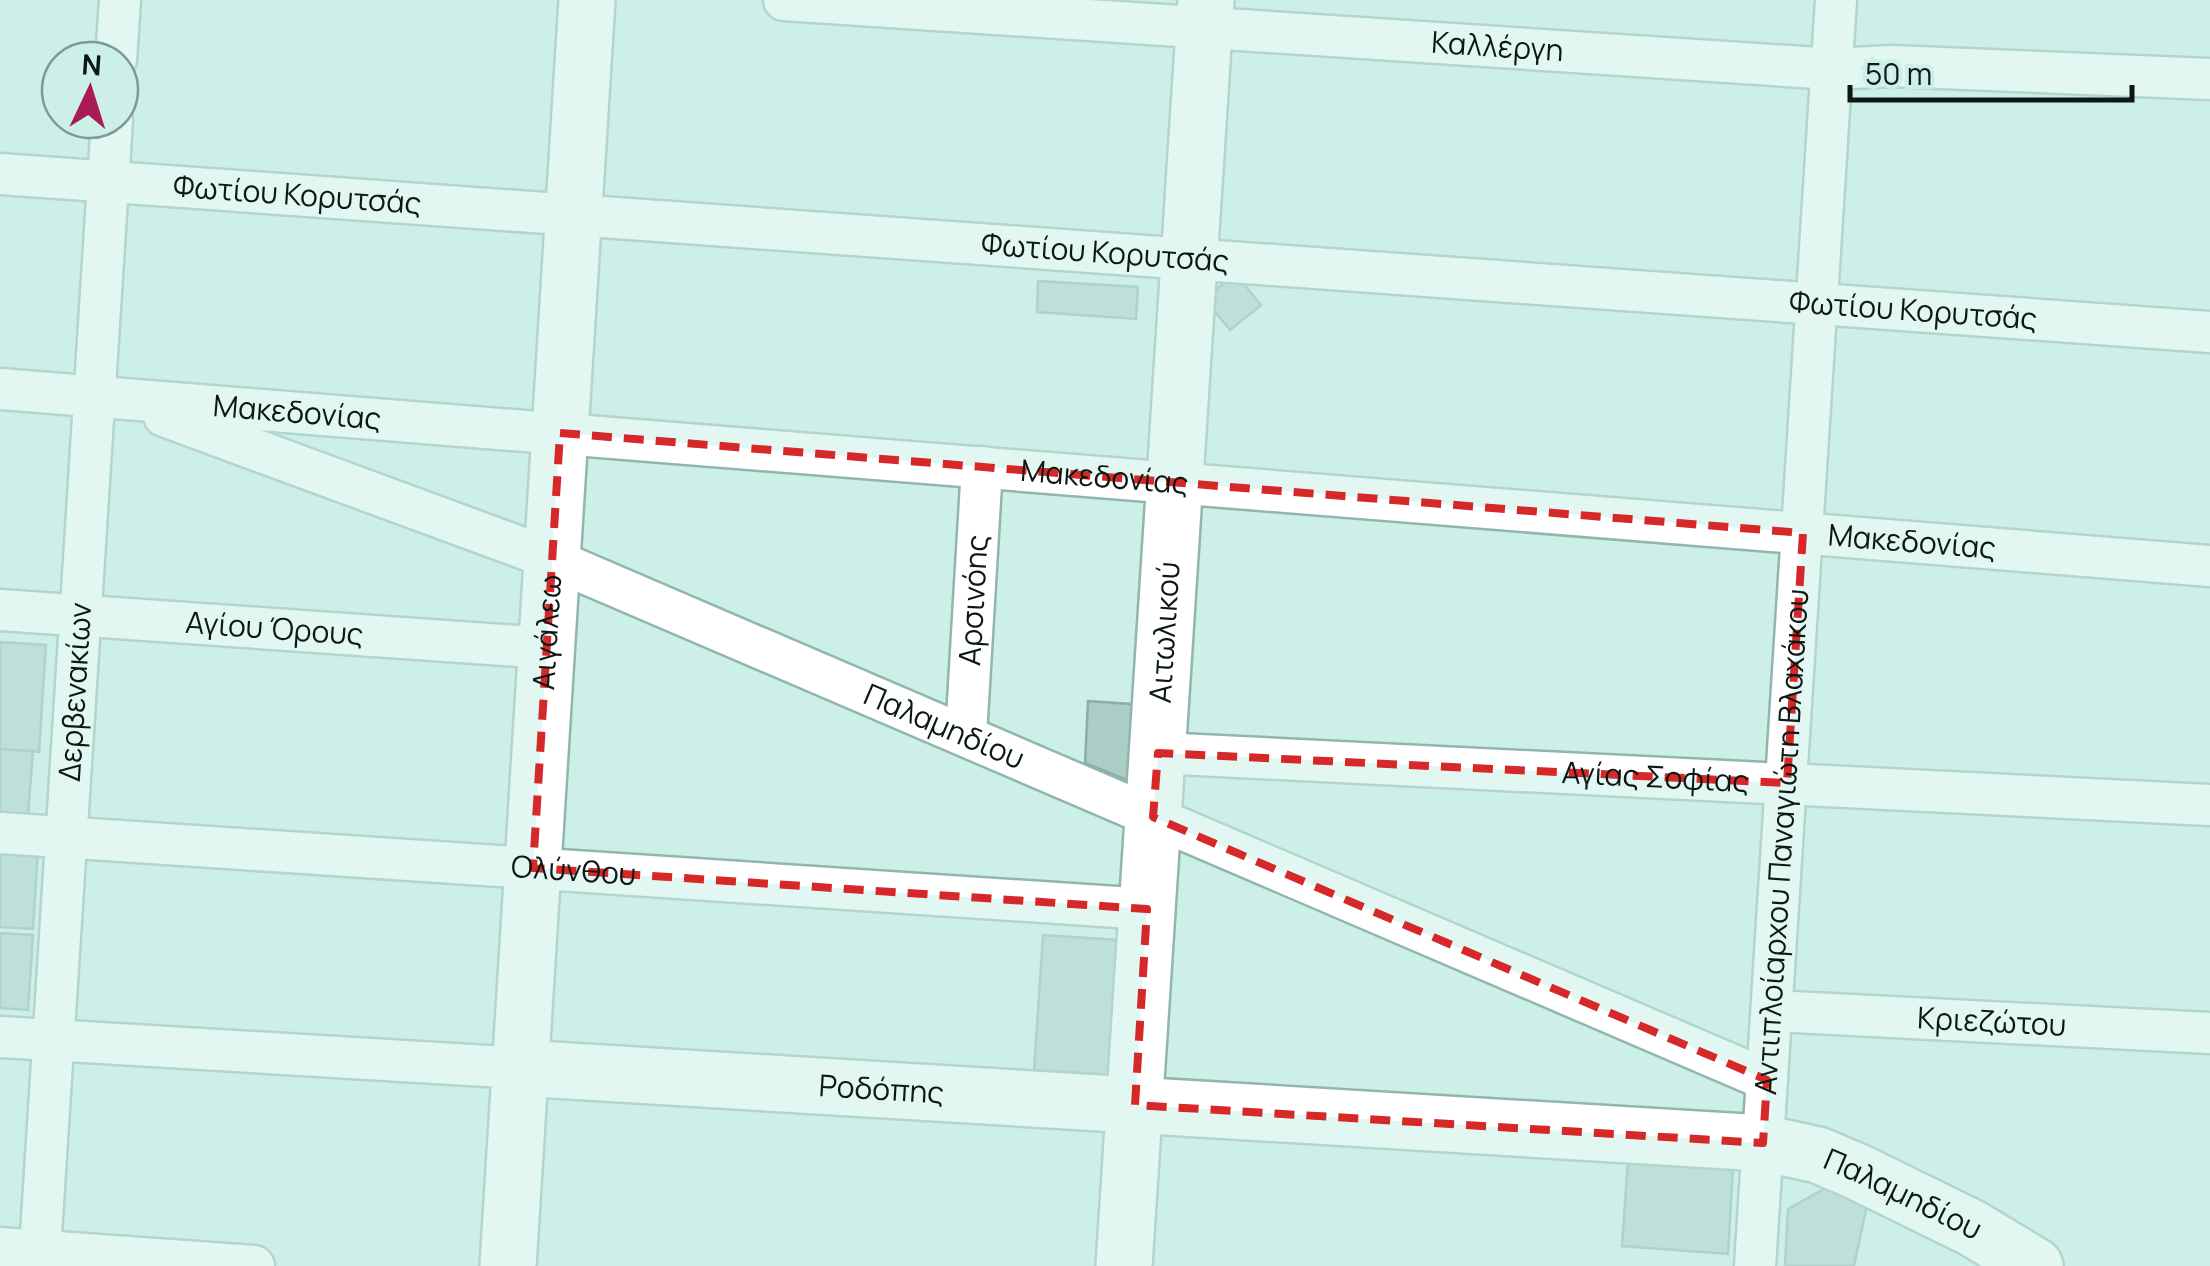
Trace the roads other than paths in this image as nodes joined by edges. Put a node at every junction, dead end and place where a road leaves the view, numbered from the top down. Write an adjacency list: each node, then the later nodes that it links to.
1 (120, 0): 6 (street)
2 (588, 0): 12 (street, Αιγάλεω)
3 (784, 0): 5 (street, Καλλέργη)
4 (1836, 0): 7 (street, Αντιπλοίαρχου Παναγιώτη Βλαχάκου)
5 (1205, 14): 7 (street, Καλλέργη); 13 (street, Αιτωλικού)
6 (117, 40)
7 (1833, 69): 8 (street, Καλλέργη); 14 (street, Αντιπλοίαρχου Παναγιώτη Βλαχάκου)
8 (2210, 78)
9 (111, 140): 11 (street, Δερβενακίων)
10 (0, 174): 11 (street, Φωτίου Κορυτσάς)
11 (108, 182): 12 (street, Φωτίου Κορυτσάς); 17 (street, Δερβενακίων)
12 (574, 214): 13 (street, Φωτίου Κορυτσάς); 18 (street, Αιγάλεω)
13 (1189, 259): 14 (street, Φωτίου Κορυτσάς); 20 (street, Αιτωλικού)
14 (1818, 304): 15 (street, Φωτίου Κορυτσάς); 21 (street, Αντιπλοίαρχου Παναγιώτη Βλαχάκου)
15 (2210, 332)
16 (0, 389): 17 (street, Μακεδονίας)
17 (104, 397): 18 (street, Μακεδονίας); 22 (street, Παλαμηδίου); 25 (street, Δερβενακίων)
18 (560, 433): 19 (street, Μακεδονίας); 22 (street, Αιγάλεω)
19 (982, 467): 20 (street, Μακεδονίας); 27 (street, Αρσινόης)
20 (1174, 483): 21 (street, Μακεδονίας); 28 (street, Αιτωλικού)
21 (1803, 534): 23 (street, Μακεδονίας); 29 (street, Αντιπλοίαρχου Παναγιώτη Βλαχάκου)
22 (552, 559): 26 (street, Αιγάλεω); 27 (street, Παλαμηδίου)
23 (2210, 566)
24 (0, 610): 25 (street, Αγίου Όρους)
25 (81, 616): 26 (street, Αγίου Όρους); 33 (street, Δερβενακίων)
26 (546, 648): 34 (street, Αιγάλεω)
27 (966, 736): 31 (street, Παλαμηδίου)
28 (1158, 753): 29 (street, Αγίας Σοφίας); 31 (street, Αιτωλικού)
29 (1786, 784): 30 (street, Αγίας Σοφίας); 36 (street, Αντιπλοίαρχου Παναγιώτη Βλαχάκου)
30 (2210, 805)
31 (1153, 816): 35 (street, Αιτωλικού); 41 (street, Παλαμηδίου)
32 (0, 833): 33 (street, Ολύνθου)
33 (67, 838): 34 (street, Ολύνθου); 39 (street, Δερβενακίων)
34 (533, 868): 35 (street, Ολύνθου); 40 (street, Αιγάλεω)
35 (1147, 909): 42 (street, Αιτωλικού)
36 (1772, 1011): 37 (street, Κριεζώτου); 41 (street, Αντιπλοίαρχου Παναγιώτη Βλαχάκου)
37 (2210, 1034)
38 (0, 1037): 39 (street, Ροδόπης)
39 (54, 1040): 40 (street, Ροδόπης); 45 (street, Δερβενακίων)
40 (520, 1068): 42 (street, Ροδόπης); 47 (street, Αιγάλεω)
41 (1767, 1080): 43 (street, Αντιπλοίαρχου Παναγιώτη Βλαχάκου)
42 (1134, 1105): 43 (street, Ροδόπης); 48 (street, Αιτωλικού)
43 (1763, 1143): 49 (street, Αντιπλοίαρχου Παναγιώτη Βλαχάκου); 50 (street, Παλαμηδίου)
44 (0, 1248): 45 (street)
45 (40, 1258): 46 (street)
46 (254, 1266)
47 (508, 1266)
48 (1124, 1266)
49 (1755, 1266)
50 (2035, 1266)

